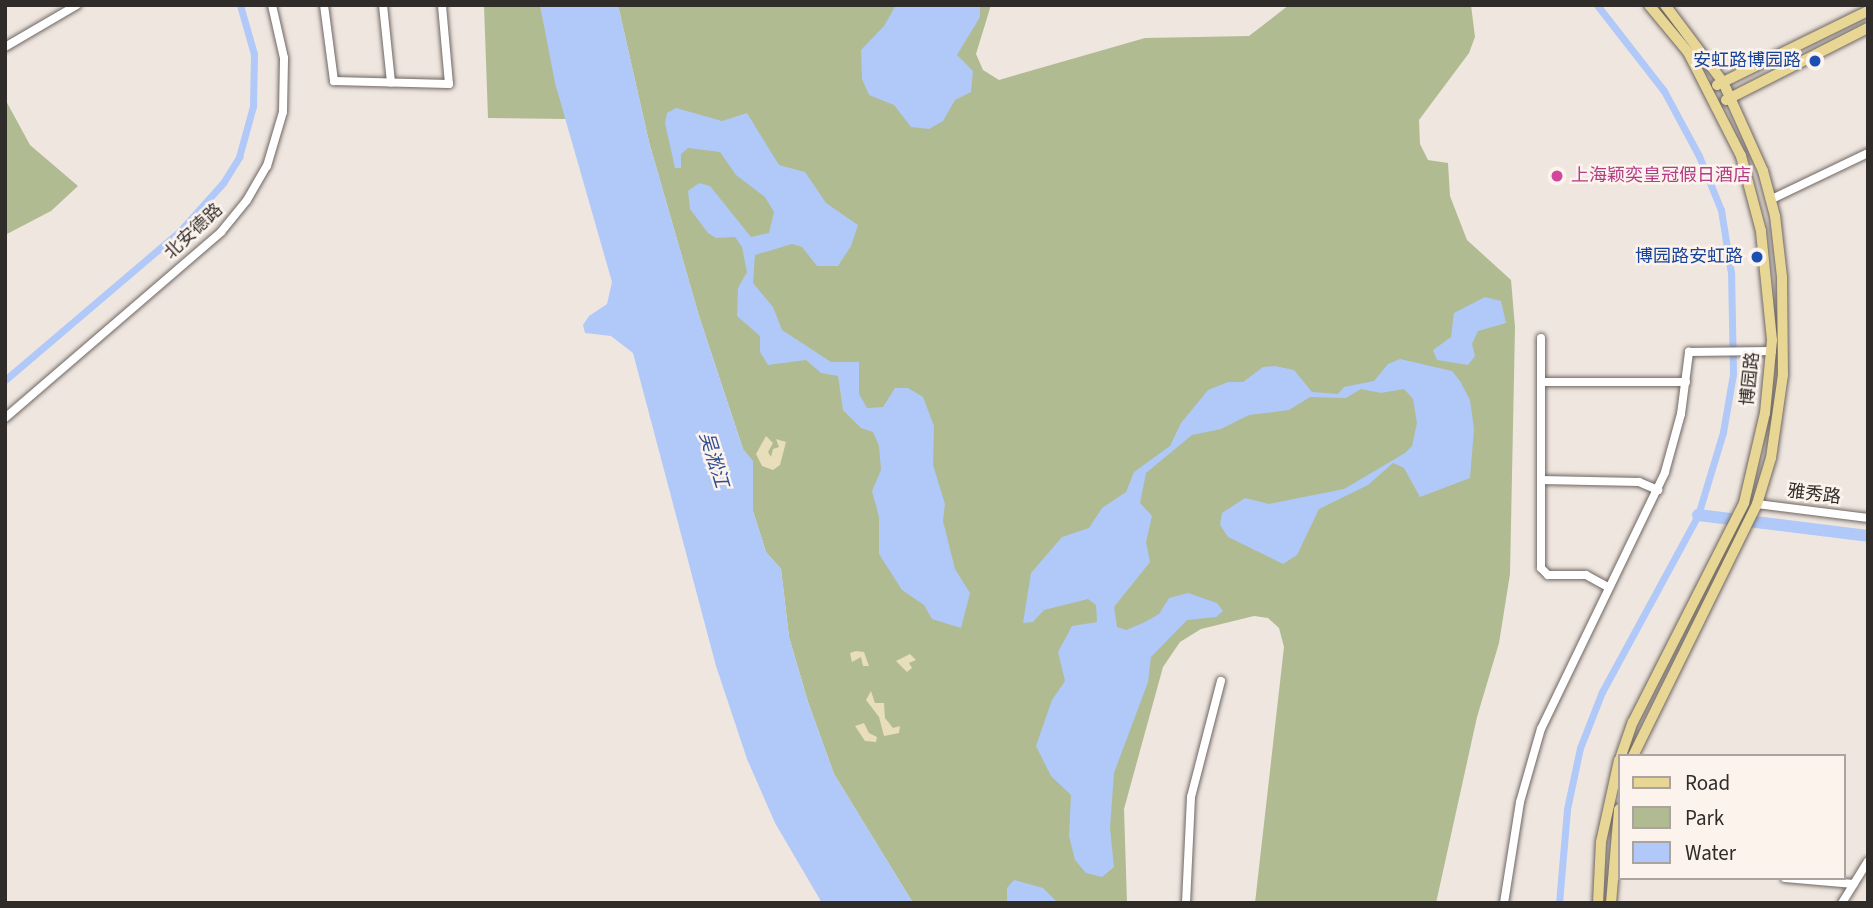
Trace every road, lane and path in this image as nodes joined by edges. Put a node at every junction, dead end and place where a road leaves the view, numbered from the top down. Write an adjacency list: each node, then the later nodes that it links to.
1 (77, 5): 10 (street)
2 (272, 5): 22 (street, 北安德路)
3 (324, 5): 12 (street)
4 (383, 5): 12 (street)
5 (442, 5): 12 (street)
6 (1649, 5): 13 (main road, 博园路)
7 (1665, 5): 11 (main road, 博园路)
8 (1868, 11): 11 (main road)
9 (1868, 28): 14 (main road)
10 (5, 47)
11 (1723, 82): 13 (main road); 14 (main road, 博园路)
12 (391, 83)
13 (1709, 89): 15 (main road, 博园路)
14 (1731, 97): 15 (main road); 17 (main road, 博园路)
15 (1718, 104): 19 (main road, 博园路)
16 (1868, 153): 17 (street)
17 (1770, 200): 25 (main road, 博园路)
18 (1542, 338): 20 (street)
19 (1772, 351): 21 (street); 29 (main road, 博园路)
20 (1541, 382): 21 (street); 23 (street)
21 (1686, 382): 24 (street)
22 (5, 418)
23 (1541, 480): 24 (street); 27 (street)
24 (1658, 490): 27 (street)
25 (1757, 504): 26 (street, 雅秀路); 30 (main road, 博园路)
26 (1868, 518)
27 (1608, 587): 38 (street)
28 (1221, 681): 37 (street)
29 (1621, 754)
30 (1634, 754)
31 (1618, 767): 39 (main road, 博园路)
32 (1618, 822): 34 (main road)
33 (1868, 861): 36 (street)
34 (1615, 863): 40 (main road)
35 (1808, 880): 36 (street)
36 (1853, 884): 41 (street)
37 (1186, 903)
38 (1504, 903)
39 (1598, 903)
40 (1611, 903)
41 (1842, 903)

